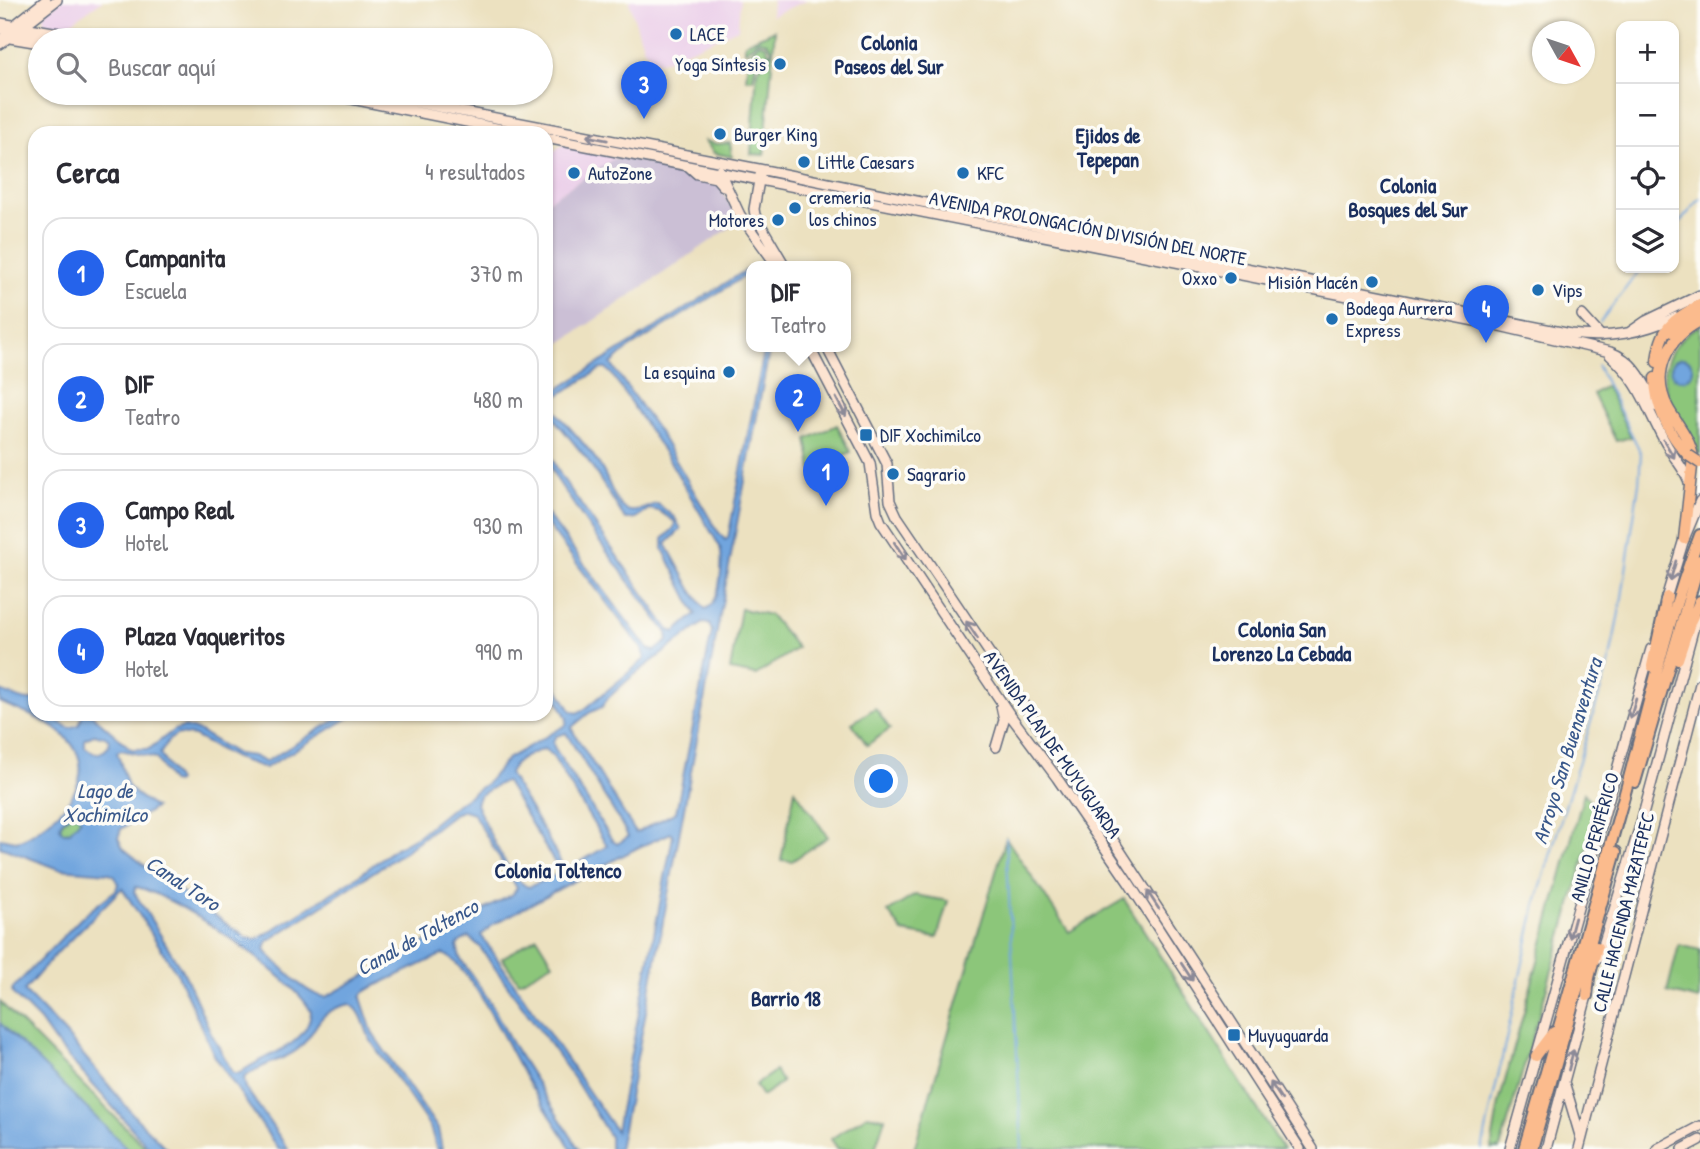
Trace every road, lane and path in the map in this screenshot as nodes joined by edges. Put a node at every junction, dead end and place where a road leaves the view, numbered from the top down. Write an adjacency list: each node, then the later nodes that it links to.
1 (46, 0): 6 (main road)
2 (57, 0): 3 (main road)
3 (39, 14): 4 (main road); 6 (main road)
4 (44, 28)
5 (28, 31): 6 (main road)
6 (6, 34): 7 (main road); 8 (main road)
7 (28, 36)
8 (28, 41)
9 (381, 105): 11 (main road)
10 (423, 105): 12 (main road, one-way to 10)
11 (486, 126)
12 (521, 126)
13 (553, 133): 15 (main road, one-way to 13)
14 (553, 139): 15 (main road)
15 (624, 148): 16 (main road, AVENIDA PROLONGACIÓN DIVISIÓN DEL NORTE); 17 (main road)
16 (712, 160): 18 (main road); 19 (main road, AVENIDA PROLONGACIÓN DIVISIÓN DEL NORTE)
17 (688, 166): 18 (main road, AVENIDA PROLONGACIÓN DIVISIÓN DEL NORTE); 20 (main road)
18 (720, 172): 19 (main road, AVENIDA PROLONGACIÓN DIVISIÓN DEL NORTE); 20 (main road)
19 (760, 174): 22 (main road); 30 (main road, AVENIDA PROLONGACIÓN DIVISIÓN DEL NORTE); 33 (main road, AVENIDA PROLONGACIÓN DIVISIÓN DEL NORTE)
20 (728, 193): 21 (main road)
21 (773, 261)
22 (782, 261)
23 (1700, 295): 29 (main road)
24 (1700, 305): 27 (main road, AVENIDA PROLONGACIÓN DIVISIÓN DEL NORTE)
25 (1700, 312): 34 (main road)
26 (1582, 315): 30 (main road)
27 (1676, 317): 29 (main road, AVENIDA PROLONGACIÓN DIVISIÓN DEL NORTE); 34 (main road)
28 (1700, 321): 37 (main road)
29 (1629, 334): 30 (main road, AVENIDA PROLONGACIÓN DIVISIÓN DEL NORTE)
30 (1601, 336)
31 (812, 352): 46 (main road, AVENIDA PLAN DE MUYUGUARDA, one-way to 46)
32 (829, 352): 60 (main road, AVENIDA PLAN DE MUYUGUARDA, one-way to 32)
33 (1606, 352): 35 (main road, AVENIDA PROLONGACIÓN DIVISIÓN DEL NORTE); 37 (main road, one-way to 37)
34 (1657, 362): 35 (main road)
35 (1666, 422): 36 (main road, bridge)
36 (1700, 463)
37 (1691, 486): 40 (main road)
38 (1700, 501): 40 (main road)
39 (1700, 535): 47 (highway, ANILLO PERIFÉRICO)
40 (1684, 538): 42 (main road, one-way to 42)
41 (1700, 560): 48 (highway, ANILLO PERIFÉRICO)
42 (1667, 597): 47 (highway); 53 (main road, one-way to 53)
43 (1700, 601): 48 (highway)
44 (1700, 606): 51 (main road)
45 (1700, 684): 58 (main road, CALLE HACIENDA MAZATEPEC)
46 (993, 689): 49 (main road); 59 (main road, AVENIDA PLAN DE MUYUGUARDA, one-way to 59)
47 (1647, 709): 52 (highway, ANILLO PERIFÉRICO)
48 (1646, 743): 50 (highway, ANILLO PERIFÉRICO)
49 (996, 747)
50 (1606, 889): 51 (highway); 63 (highway, ANILLO PERIFÉRICO)
51 (1587, 996): 54 (main road, one-way to 51)
52 (1559, 1024): 53 (highway); 62 (highway, ANILLO PERIFÉRICO)
53 (1536, 1056): 61 (main road)
54 (1565, 1083): 58 (main road); 64 (main road)
55 (1700, 1126): 65 (main road)
56 (1700, 1132): 66 (main road)
57 (1700, 1140): 67 (main road)
58 (1580, 1145)
59 (1300, 1149)
60 (1313, 1149)
61 (1510, 1149)
62 (1524, 1149)
63 (1532, 1149)
64 (1546, 1149)
65 (1657, 1149)
66 (1669, 1149)
67 (1683, 1149)

